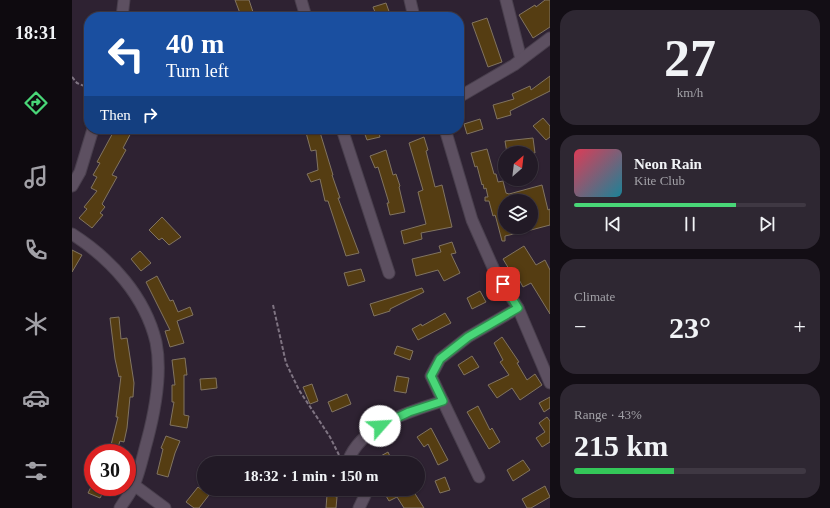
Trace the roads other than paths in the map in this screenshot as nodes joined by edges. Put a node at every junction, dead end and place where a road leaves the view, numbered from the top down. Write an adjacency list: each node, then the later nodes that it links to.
1 (124, 0): 5 (street)
2 (301, 0): 6 (street)
3 (410, 0): 7 (street)
4 (506, 0): 9 (street)
5 (123, 12)
6 (305, 12)
7 (413, 12)
8 (550, 38): 9 (street)
9 (521, 59): 10 (street)
10 (464, 94)
11 (91, 134): 14 (street)
12 (344, 134): 16 (street)
13 (446, 134): 17 (street)
14 (72, 186)
15 (72, 234): 22 (street)
16 (389, 273)
17 (518, 308): 18 (street); 19 (street)
18 (550, 383)
19 (443, 401): 20 (street); 21 (street)
20 (351, 456)
21 (479, 477)
22 (136, 478)
23 (136, 486): 27 (street)
24 (127, 496): 26 (street)
25 (365, 496): 28 (street)
26 (120, 508)
27 (165, 508)
28 (359, 508)

